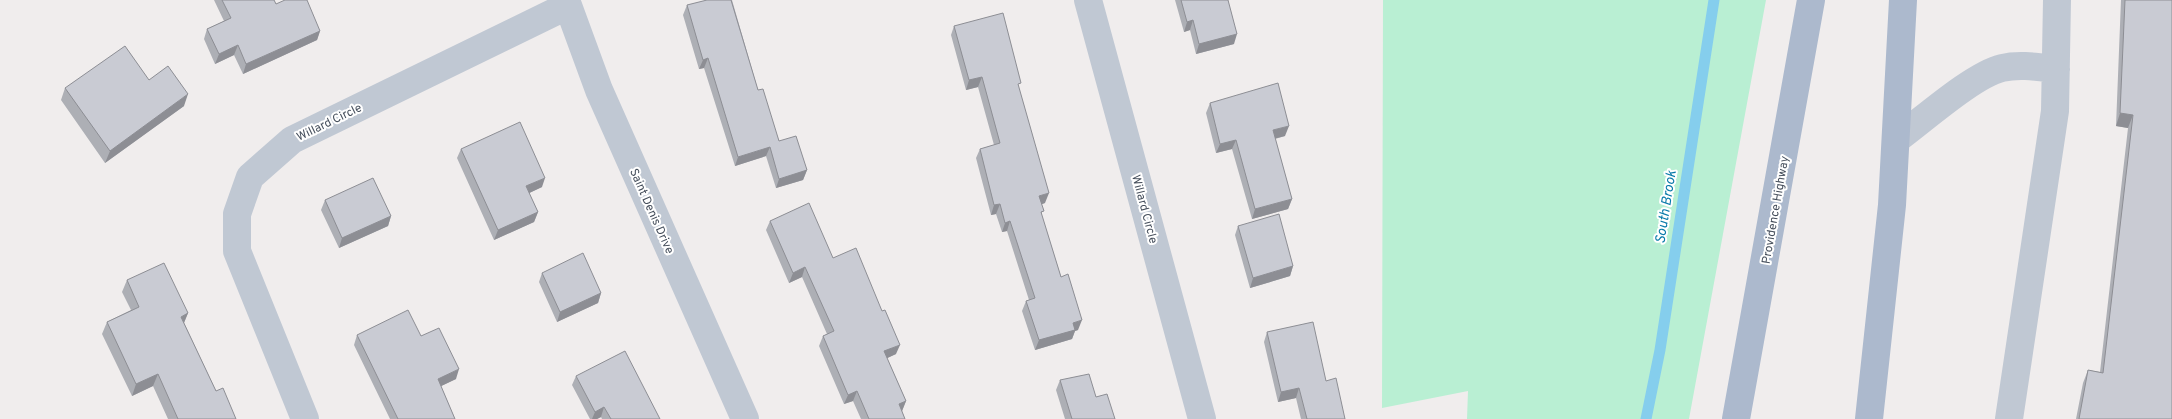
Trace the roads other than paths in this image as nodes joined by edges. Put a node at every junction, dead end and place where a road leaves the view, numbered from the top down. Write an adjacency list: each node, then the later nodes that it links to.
1 (1088, 0): 10 (street, Willard Circle)
2 (1812, 0): 11 (main road, Providence Highway)
3 (1903, 0): 7 (main road)
4 (2058, 0): 6 (street)
5 (566, 3): 8 (street, Willard Circle); 9 (street, Saint Denis Drive)
6 (2056, 69): 7 (street); 13 (street)
7 (1897, 139): 12 (main road)
8 (305, 419)
9 (745, 419)
10 (1202, 419)
11 (1736, 419)
12 (1869, 419)
13 (2009, 419)

